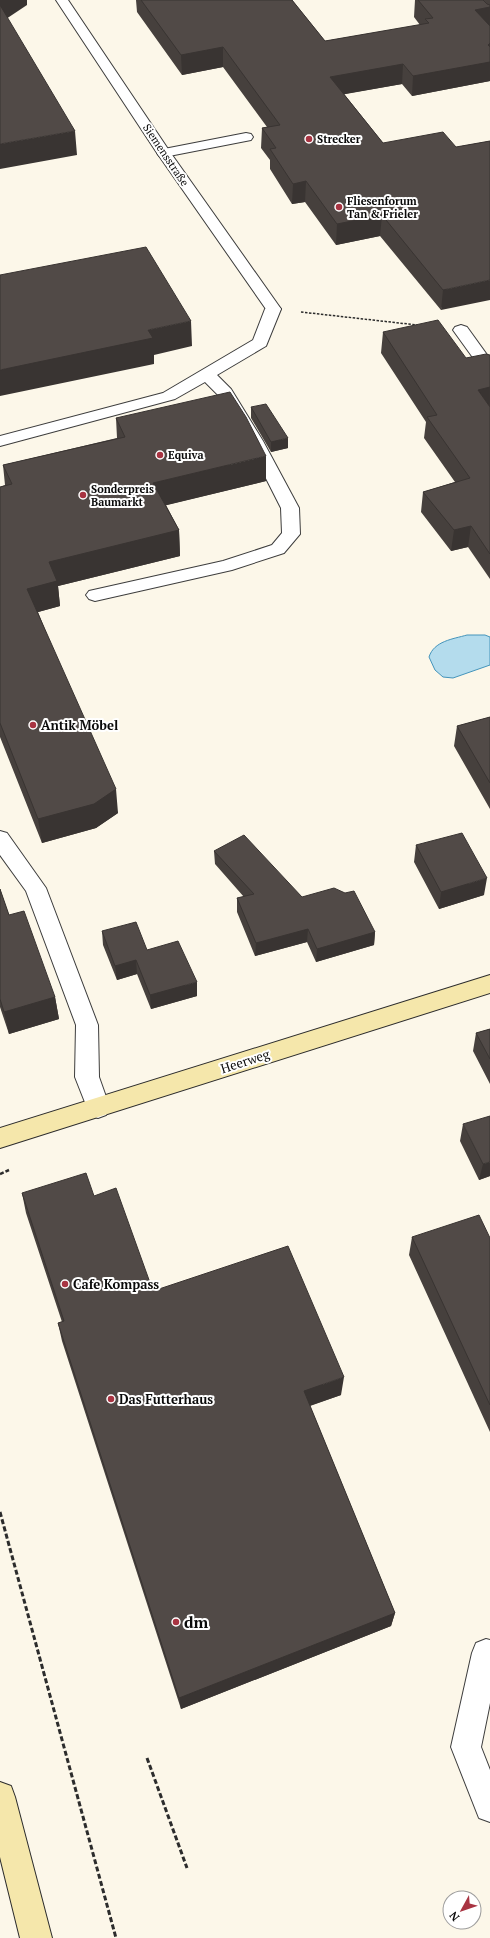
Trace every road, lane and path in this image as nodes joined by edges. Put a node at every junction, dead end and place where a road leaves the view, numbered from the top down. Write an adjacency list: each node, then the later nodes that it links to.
1 (62, 0): 3 (street, Siemensstraße)
2 (246, 137): 3 (street)
3 (164, 153): 4 (street, Siemensstraße)
4 (272, 309): 5 (path); 7 (street)
5 (461, 330): 6 (street)
6 (490, 370)
7 (207, 374): 8 (street); 9 (street)
8 (0, 441)
9 (95, 595)
10 (0, 839): 12 (street)
11 (490, 984): 12 (street, Heerweg)
12 (98, 1108): 13 (street, Heerweg)
13 (0, 1138)
14 (0, 1512): 21 (path)
15 (486, 1654): 18 (street)
16 (147, 1758): 19 (path)
17 (0, 1797): 20 (street)
18 (490, 1807)
19 (187, 1868)
20 (36, 1938)
21 (116, 1938)

